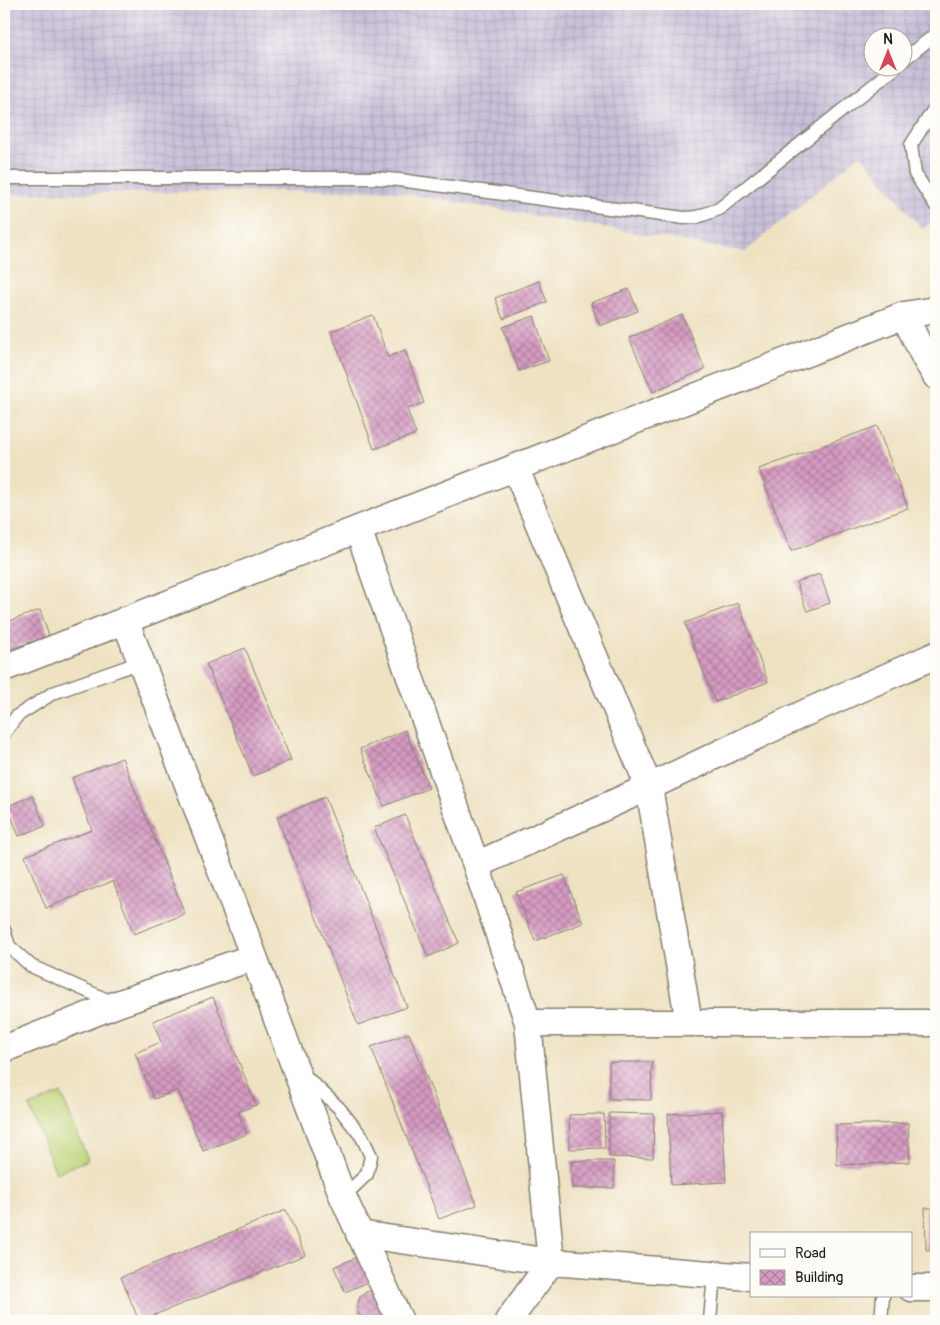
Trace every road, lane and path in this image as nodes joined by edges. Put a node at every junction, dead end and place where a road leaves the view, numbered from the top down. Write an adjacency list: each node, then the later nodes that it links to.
1 (936, 34): 2 (lane)
2 (912, 53)
3 (883, 78): 5 (lane)
4 (936, 109): 6 (lane)
5 (4, 178)
6 (936, 206)
7 (936, 310): 8 (street)
8 (904, 315): 9 (street); 10 (street)
9 (936, 376)
10 (514, 467): 11 (street); 17 (street)
11 (358, 528): 12 (street); 18 (street)
12 (125, 620): 14 (street); 15 (street)
13 (936, 655): 17 (street)
14 (141, 662): 16 (lane); 20 (street)
15 (4, 668)
16 (4, 733)
17 (649, 787): 18 (street); 23 (street)
18 (476, 865): 22 (street)
19 (4, 930): 21 (lane)
20 (254, 957): 21 (street); 26 (street)
21 (117, 1004): 25 (street)
22 (528, 1023): 23 (street); 29 (street)
23 (689, 1023): 24 (street)
24 (936, 1023)
25 (4, 1049)
26 (294, 1066): 27 (street); 27 (lane)
27 (344, 1197): 28 (street)
28 (359, 1234): 29 (street); 35 (street)
29 (551, 1262): 30 (street); 36 (street)
30 (714, 1274): 31 (street); 37 (lane)
31 (750, 1277)
32 (912, 1288): 33 (street)
33 (936, 1288)
34 (883, 1298): 38 (lane)
35 (400, 1321)
36 (508, 1321)
37 (710, 1321)
38 (881, 1321)

